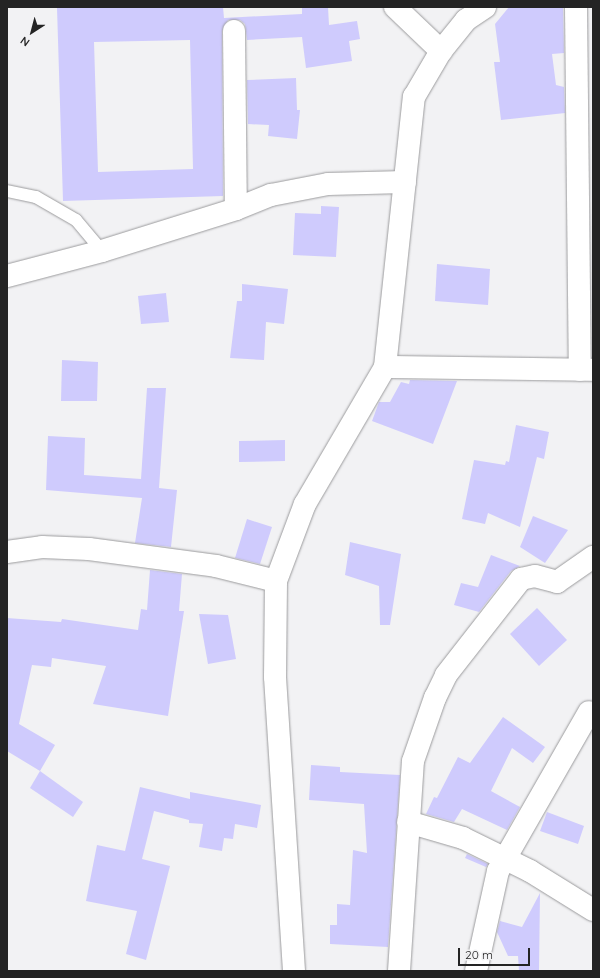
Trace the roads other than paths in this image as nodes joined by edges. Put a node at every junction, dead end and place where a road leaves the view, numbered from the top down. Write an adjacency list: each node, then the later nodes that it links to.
1 (395, 7): 5 (street)
2 (485, 7): 5 (street)
3 (576, 7): 12 (street)
4 (234, 31): 8 (street)
5 (441, 51): 6 (street)
6 (405, 182): 8 (street); 11 (street)
7 (7, 191): 9 (lane)
8 (236, 209): 9 (street)
9 (102, 252): 10 (street)
10 (7, 276)
11 (385, 367): 12 (street); 15 (street)
12 (587, 370)
13 (7, 552): 15 (street)
14 (593, 557): 17 (street)
15 (276, 581): 20 (street)
16 (589, 712): 18 (street)
17 (408, 822): 18 (street); 21 (street)
18 (504, 858): 19 (street); 22 (street)
19 (593, 910)
20 (294, 971)
21 (399, 971)
22 (476, 971)

